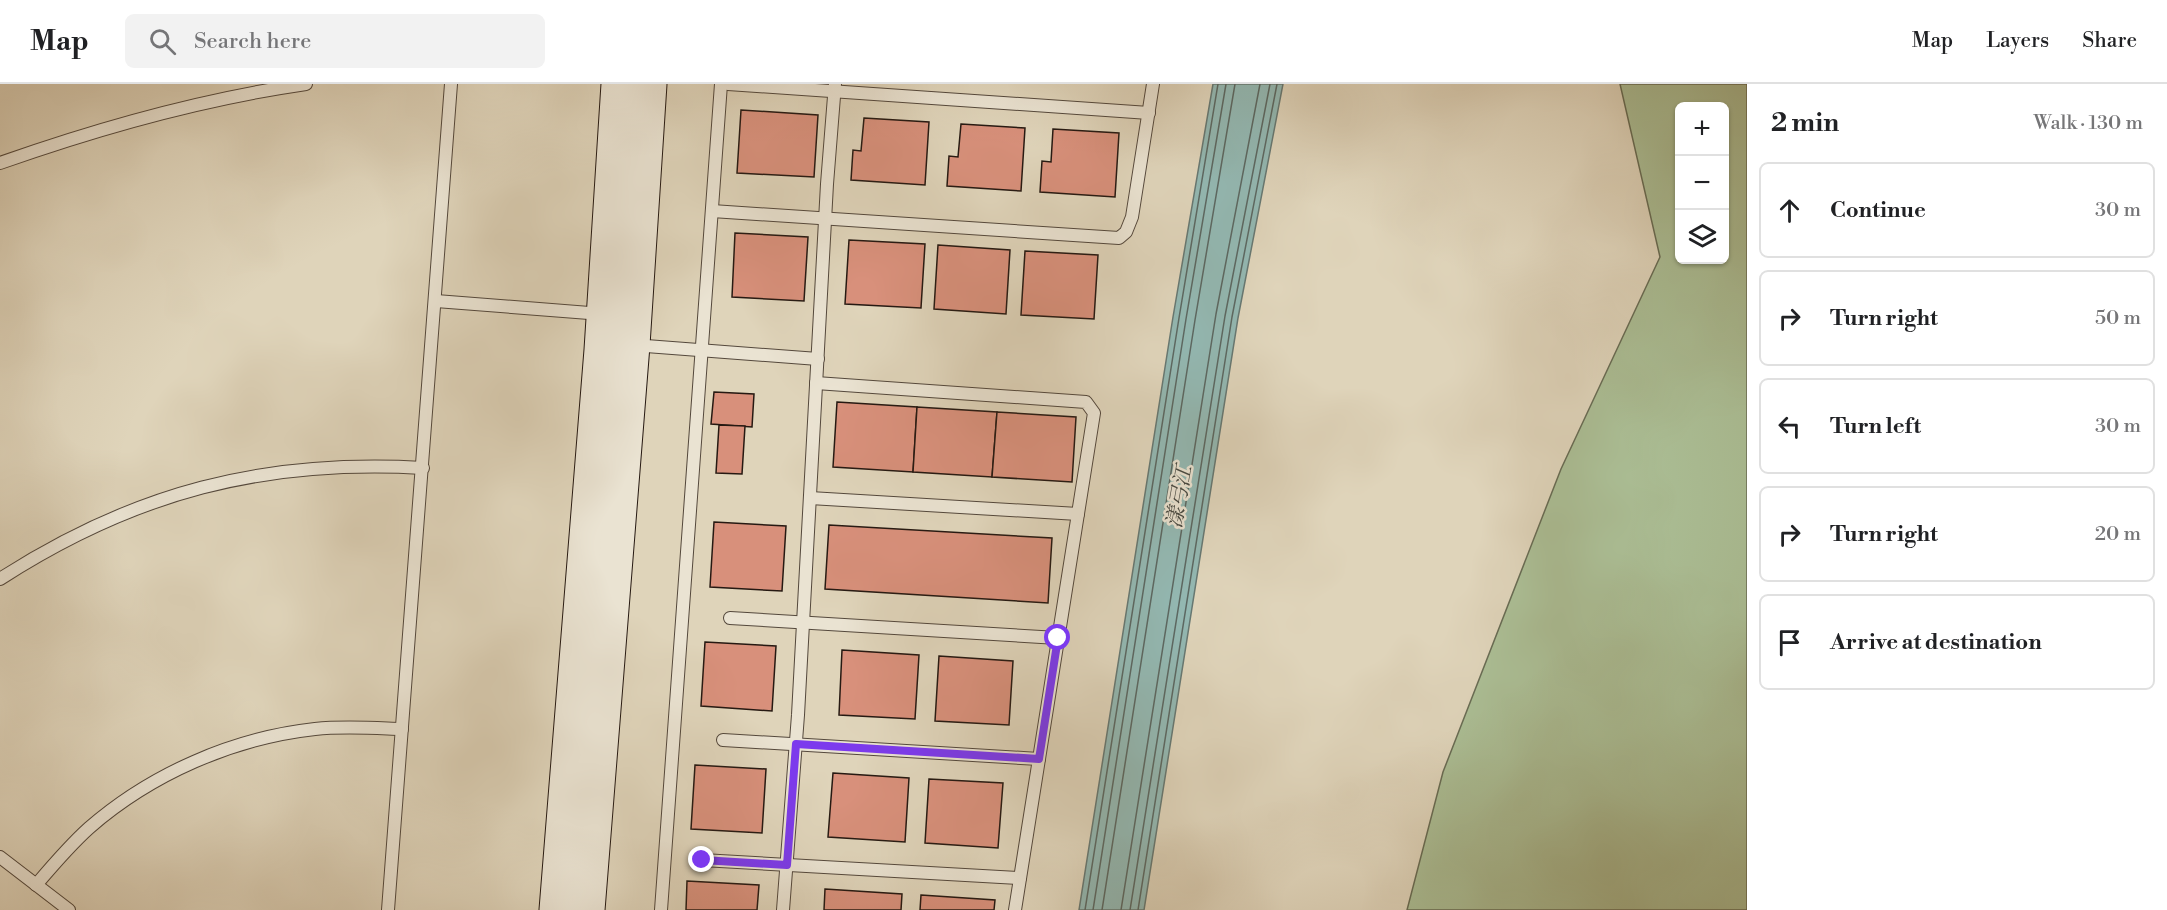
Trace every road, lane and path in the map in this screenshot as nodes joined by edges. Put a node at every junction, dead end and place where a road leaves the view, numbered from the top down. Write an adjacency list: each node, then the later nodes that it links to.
1 (306, 84): 10 (lane)
2 (451, 84): 13 (lane)
3 (618, 84): 14 (street)
4 (650, 84): 15 (street)
5 (721, 84): 11 (lane)
6 (728, 84): 8 (lane)
7 (1153, 84): 9 (lane)
8 (835, 88): 9 (lane); 12 (lane)
9 (1149, 113): 12 (lane)
10 (0, 164)
11 (712, 211): 12 (lane); 16 (lane)
12 (825, 219): 17 (lane)
13 (436, 301): 14 (lane); 19 (lane)
14 (603, 314): 37 (street)
15 (633, 345): 16 (lane); 38 (street)
16 (702, 350): 17 (lane); 39 (lane)
17 (818, 359): 18 (lane)
18 (816, 382): 20 (lane); 21 (lane)
19 (423, 468): 22 (lane); 26 (lane)
20 (810, 498): 21 (lane); 24 (lane)
21 (1078, 514): 25 (lane)
22 (0, 579)
23 (730, 618): 24 (lane)
24 (803, 623): 25 (lane); 28 (lane)
25 (1058, 638): 29 (lane)
26 (402, 729): 34 (lane); 36 (lane)
27 (723, 740): 28 (lane)
28 (796, 744): 29 (lane); 32 (lane)
29 (1039, 759): 33 (lane)
30 (0, 857): 34 (lane)
31 (702, 860): 32 (lane)
32 (787, 865): 33 (lane); 40 (lane)
33 (1020, 878): 41 (lane)
34 (36, 885): 35 (lane)
35 (69, 910)
36 (388, 910)
37 (556, 910)
38 (588, 910)
39 (661, 910)
40 (783, 910)
41 (1015, 910)

